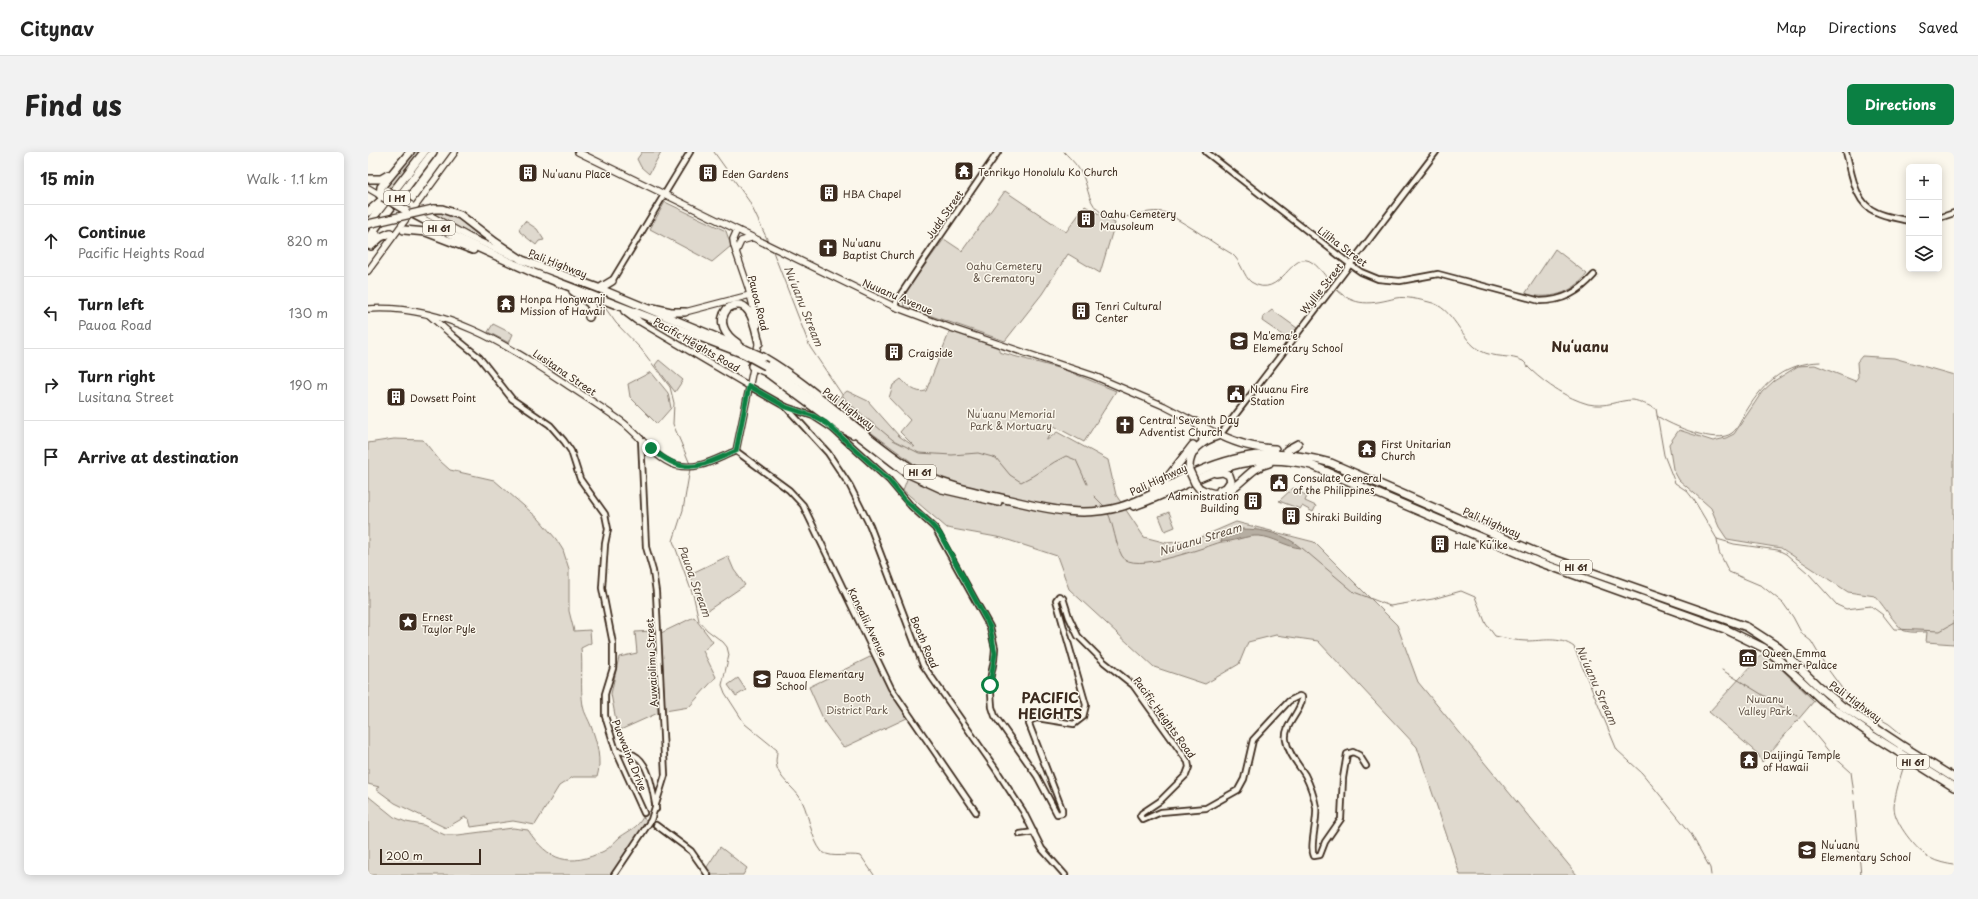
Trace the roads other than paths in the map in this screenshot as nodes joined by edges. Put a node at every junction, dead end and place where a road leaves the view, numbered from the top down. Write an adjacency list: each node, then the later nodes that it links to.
1 (410, 152): 12 (highway)
2 (424, 152): 14 (highway, I H1)
3 (433, 152): 11 (highway, I H1)
4 (455, 152): 17 (main road)
5 (578, 152): 18 (main road, Nuuanu Avenue)
6 (690, 152): 18 (street)
7 (998, 152): 50 (street, Judd Street)
8 (1206, 152): 36 (street, Liliha Street)
9 (1436, 152): 36 (street, Wyllie Street)
10 (1846, 152): 25 (street)
11 (428, 159): 30 (highway, I H1); 32 (highway)
12 (392, 172): 13 (highway); 16 (highway)
13 (368, 179): 16 (main road, Pali Highway / HI 61)
14 (396, 187): 21 (highway); 26 (highway, I H1)
15 (368, 188): 19 (main road, Pali Highway / HI 61)
16 (384, 188): 19 (highway); 20 (main road, Pali Highway / HI 61, bridge)
17 (425, 194): 20 (main road); 24 (main road)
18 (665, 195): 28 (main road, Nuuanu Avenue); 43 (street)
19 (381, 196): 20 (highway, Pali Highway / HI 61, bridge)
20 (411, 209): 24 (main road, Pali Highway / HI 61); 37 (highway, Pali Highway / HI 61); 39 (main road)
21 (368, 212)
22 (1954, 214): 23 (street)
23 (1942, 217)
24 (437, 220): 35 (main road, Pali Highway / HI 61)
25 (1906, 220)
26 (368, 224): 35 (highway, bridge)
27 (404, 230): 37 (highway)
28 (738, 231): 31 (main road, Nuuanu Avenue); 34 (main road, Pauoa Road)
29 (390, 233): 33 (highway)
30 (368, 238)
31 (752, 238): 34 (main road); 50 (main road, Nuuanu Avenue)
32 (368, 245)
33 (368, 249)
34 (736, 254): 47 (main road, Pauoa Road)
35 (522, 260): 41 (highway, Pali Highway / HI 61)
36 (1351, 265): 40 (street, Liliha Street); 66 (street, Wyllie Street)
37 (526, 269): 44 (highway, Pali Highway / HI 61)
38 (565, 270): 41 (highway)
39 (368, 272)
40 (1594, 275)
41 (570, 278): 42 (highway, Pali Highway / HI 61)
42 (579, 281): 45 (highway); 58 (highway, Pali Highway / HI 61)
43 (612, 281): 45 (highway); 46 (highway)
44 (560, 283): 48 (highway, Pali Highway / HI 61); 48 (highway)
45 (602, 287): 46 (highway)
46 (613, 292): 52 (highway)
47 (750, 295): 52 (main road); 57 (main road, Pauoa Road)
48 (609, 302): 49 (highway, Pali Highway / HI 61)
49 (616, 305): 54 (highway); 58 (highway, Pali Highway / HI 61)
50 (895, 307): 64 (main road, Nuuanu Avenue)
51 (368, 309): 53 (main road, Lusitana Street)
52 (685, 312)
53 (429, 315): 55 (main road, Lusitana Street); 56 (main road)
54 (637, 320): 61 (main road, Pacific Heights Road)
55 (449, 321): 56 (main road); 67 (main road, Lusitana Street)
56 (452, 335): 81 (street, Puowaina Drive)
57 (759, 343): 58 (highway); 60 (main road, Pauoa Road)
58 (744, 352): 59 (highway, Pali Highway / HI 61, bridge)
59 (767, 363): 68 (highway, Pali Highway / HI 61); 77 (highway, Pali Highway / HI 61)
60 (752, 366): 61 (main road, Pauoa Road); 68 (highway)
61 (749, 386): 62 (street, Pacific Heights Road); 70 (main road, Pauoa Road)
62 (786, 407): 63 (street, Pacific Heights Road); 65 (street, Booth Road)
63 (806, 414): 65 (street); 82 (street, Pacific Heights Road)
64 (1195, 422): 66 (main road, Nuuanu Avenue); 69 (highway)
65 (802, 425): 89 (street, Booth Road)
66 (1220, 435): 69 (highway); 71 (highway); 73 (highway)
67 (641, 439): 70 (main road, Lusitana Street); 85 (street, Auwaiolimu Street)
68 (867, 441): 77 (highway, Pali Highway / HI 61)
69 (1202, 442): 73 (highway); 76 (highway)
70 (736, 451): 86 (street, Kanealii Avenue)
71 (1304, 455): 76 (highway, Pali Highway / HI 61); 78 (highway, Pali Highway / HI 61)
72 (1286, 460): 74 (highway, Pali Highway / HI 61); 75 (highway); 79 (highway, Pali Highway / HI 61)
73 (1191, 470): 75 (highway, bridge)
74 (1191, 482): 75 (highway); 76 (highway, Pali Highway / HI 61)
75 (1200, 486)
76 (1120, 509): 77 (highway, Pali Highway / HI 61)
77 (1102, 513)
78 (1858, 716): 79 (highway); 80 (highway, Pali Highway / HI 61)
79 (1873, 736): 80 (highway); 84 (highway, Pali Highway / HI 61)
80 (1901, 745): 83 (highway, Pali Highway / HI 61)
81 (616, 751): 85 (street); 87 (street, Puowaina Drive)
82 (1366, 766)
83 (1954, 778)
84 (1954, 787)
85 (656, 810): 91 (street, Auwaiolimu Street)
86 (976, 812)
87 (644, 813)
88 (656, 826): 92 (street)
89 (1034, 832): 90 (street); 93 (street, Booth Road)
90 (1020, 834)
91 (614, 875)
92 (708, 875)
93 (1065, 875)

